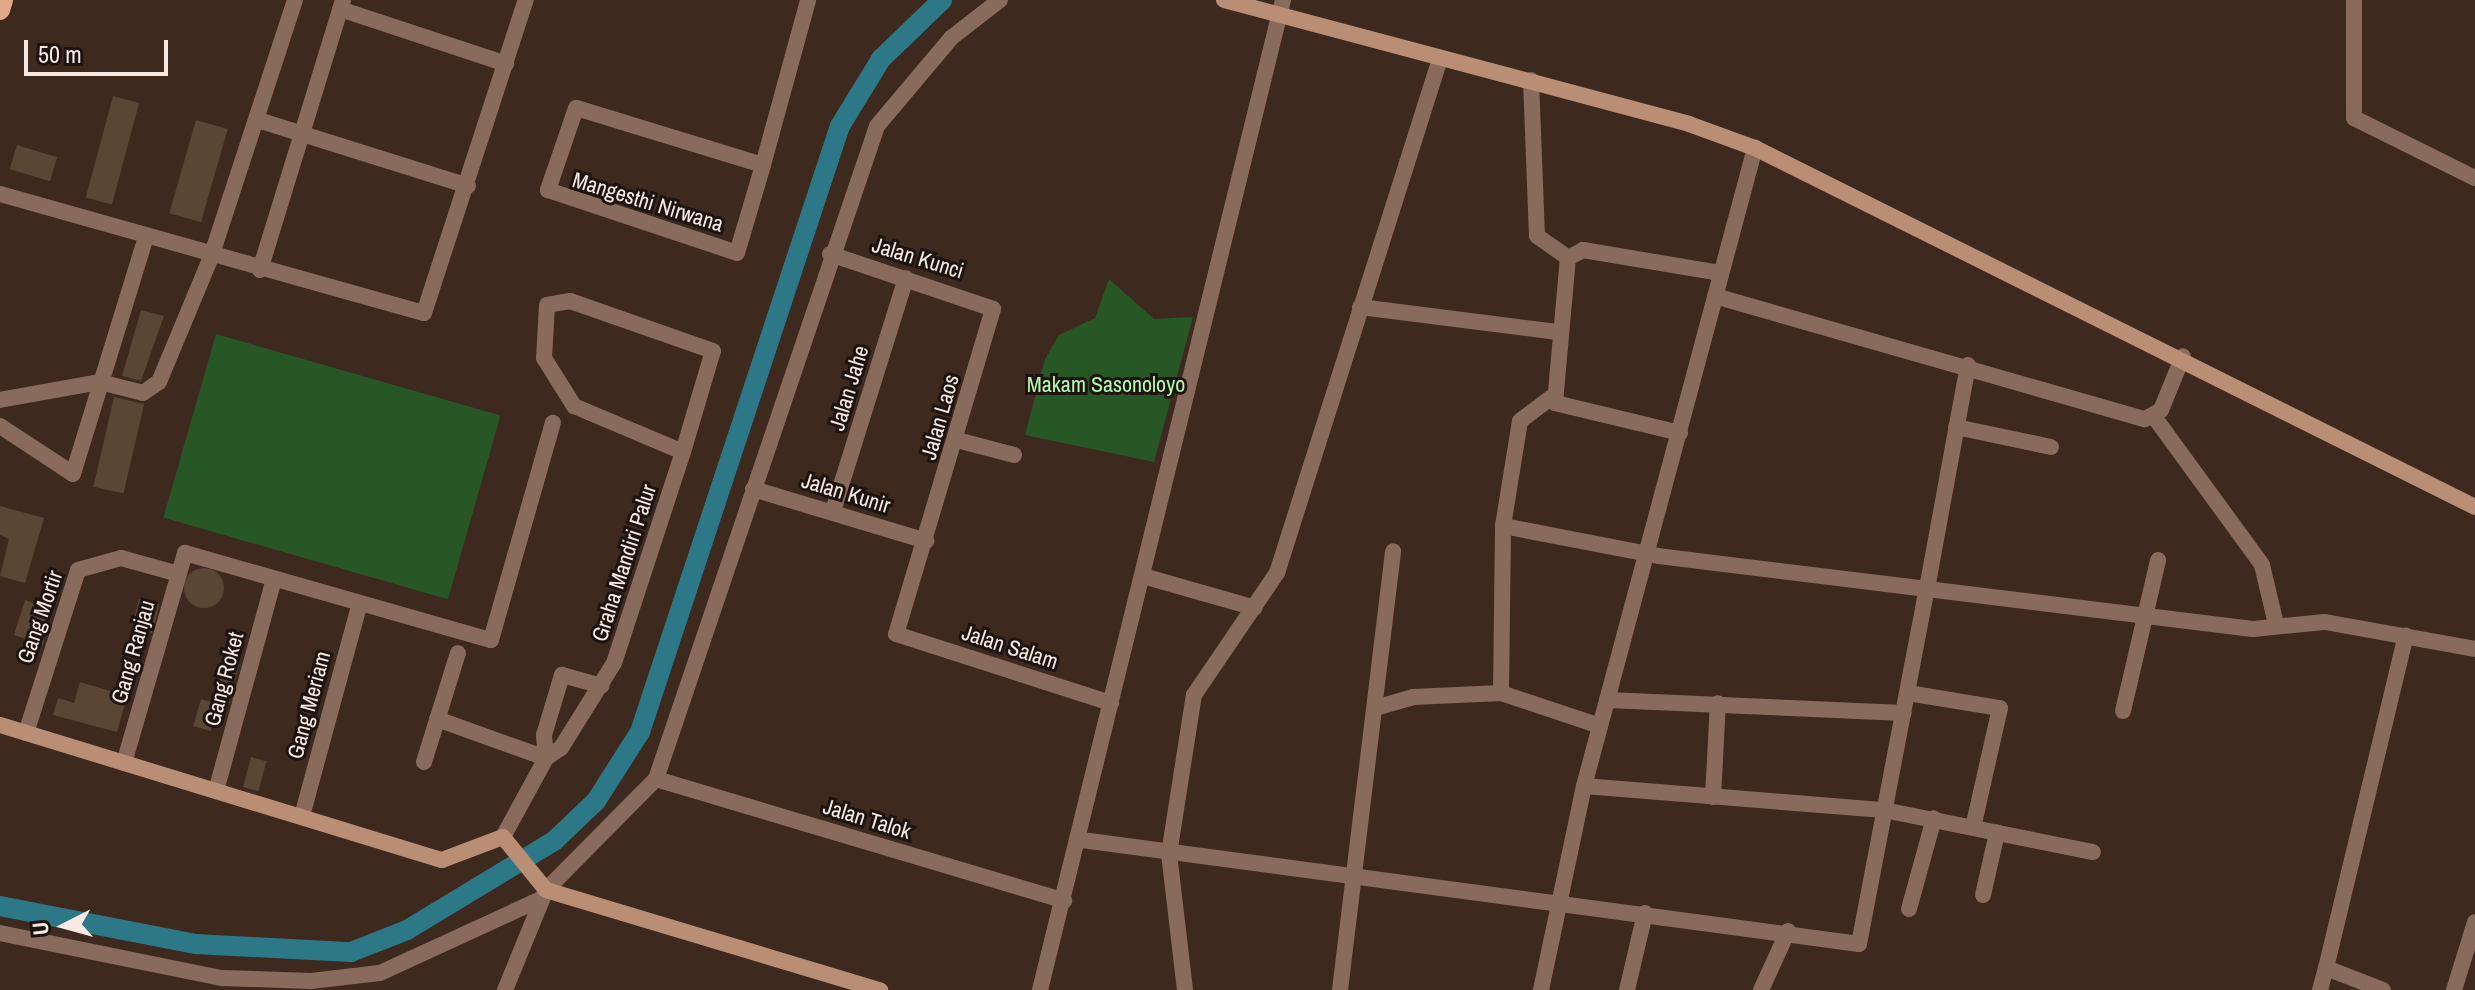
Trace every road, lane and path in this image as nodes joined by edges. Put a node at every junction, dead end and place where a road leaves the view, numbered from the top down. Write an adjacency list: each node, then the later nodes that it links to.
1 (3, 0): 10 (main road)
2 (295, 0): 14 (street)
3 (526, 0): 12 (street)
4 (808, 0): 17 (street, Mangesthi Nirwana)
5 (1000, 0): 22 (street)
6 (1224, 0): 9 (main road)
7 (2354, 0): 18 (street)
8 (342, 5): 12 (street); 15 (street)
9 (1281, 7): 11 (main road); 55 (street)
10 (0, 10)
11 (1440, 59): 13 (main road); 30 (street)
12 (506, 64): 19 (street)
13 (1531, 80): 16 (main road); 24 (street)
14 (258, 120): 15 (street); 23 (street)
15 (302, 136): 19 (street); 25 (street)
16 (1755, 148): 26 (street); 32 (main road)
17 (763, 165): 17 (street, Mangesthi Nirwana)
18 (2475, 178)
19 (468, 186): 25 (street)
20 (0, 194): 21 (street)
21 (146, 236): 23 (street); 34 (street)
22 (830, 254): 27 (street, Jalan Kunci); 46 (street)
23 (211, 257): 25 (street); 34 (street)
24 (1568, 258): 26 (street); 31 (street)
25 (260, 270)
26 (1721, 273): 28 (street)
27 (906, 278): 29 (street, Jalan Kunci); 48 (street, Jalan Jahe)
28 (1715, 296): 33 (street); 41 (street)
29 (991, 305): 42 (street, Jalan Laos)
30 (1360, 307): 31 (street); 59 (street)
31 (1559, 332): 35 (street)
32 (2183, 356): 37 (street); 47 (main road)
33 (1968, 365): 37 (street); 40 (street)
34 (100, 382): 36 (street); 39 (street)
35 (1552, 397): 41 (street); 49 (street)
36 (0, 400)
37 (2155, 418): 61 (street)
38 (553, 423): 58 (street)
39 (0, 426)
40 (1956, 427): 43 (street); 57 (street)
41 (1680, 433): 51 (street)
42 (957, 440): 45 (street); 50 (street, Jalan Laos)
43 (2051, 447)
44 (683, 452): 44 (street, Graha Mandiri Palur); 66 (street, Graha Mandiri Palur)
45 (1014, 455)
46 (753, 489): 48 (street, Jalan Kunir); 82 (street)
47 (2475, 507)
48 (833, 511): 50 (street, Jalan Kunir)
49 (1503, 526): 51 (street); 67 (street)
50 (926, 541): 62 (street, Jalan Laos)
51 (1647, 548): 57 (street); 69 (street)
52 (1393, 551): 72 (street)
53 (2158, 560): 60 (street)
54 (179, 574): 56 (street, Gang Ranjau); 78 (street, Gang Mortir); 81 (street, Gang Ranjau)
55 (1143, 576): 59 (street); 70 (street)
56 (274, 579): 58 (street); 84 (street, Gang Roket)
57 (1927, 589): 60 (street); 68 (street)
58 (359, 606): 87 (street, Gang Meriam)
59 (1255, 608): 94 (street)
60 (2148, 617): 61 (street); 73 (street)
61 (2281, 624): 63 (street)
62 (896, 634): 70 (street, Jalan Salam)
63 (2406, 636): 64 (street); 105 (street)
64 (2475, 649)
65 (458, 653): 75 (street)
66 (602, 686): 79 (street, Graha Mandiri Palur); 79 (street, Graha Mandiri Palur)
67 (1501, 693): 72 (street); 77 (street)
68 (1908, 693): 74 (street); 89 (street)
69 (1607, 700): 71 (street); 77 (street)
70 (1111, 703): 91 (street)
71 (1718, 703): 74 (street); 85 (street)
72 (1375, 708): 95 (street)
73 (2123, 711)
74 (1904, 713): 86 (street)
75 (437, 719): 79 (street); 80 (street)
76 (0, 725): 78 (main road)
77 (1600, 726): 83 (street)
78 (26, 733): 81 (main road)
79 (546, 758): 92 (street, Graha Mandiri Palur)
80 (424, 762)
81 (124, 763): 84 (main road)
82 (656, 779): 96 (street); 99 (street, Jalan Talok)
83 (1584, 786): 85 (street); 98 (street)
84 (216, 791): 87 (main road)
85 (1713, 797): 86 (street)
86 (1884, 810): 88 (street); 103 (street)
87 (302, 816): 92 (main road)
88 (1934, 818): 89 (street); 100 (street)
89 (1974, 823): 90 (street)
90 (1997, 833): 93 (street); 97 (street)
91 (1082, 840): 94 (street); 99 (street)
92 (507, 841): 96 (main road)
93 (2093, 852)
94 (1169, 854): 95 (street); 109 (street)
95 (1356, 877): 98 (street); 110 (street)
96 (542, 891): 104 (street); 106 (street); 107 (main road)
97 (1983, 895)
98 (1556, 900): 101 (street); 111 (street)
99 (1064, 901): 108 (street)
100 (1909, 909)
101 (1645, 913): 103 (street); 112 (street)
102 (2475, 922): 116 (street)
103 (1788, 931): 113 (street)
104 (0, 933)
105 (2326, 968): 114 (street); 115 (street)
106 (505, 990)
107 (880, 990)
108 (1040, 990)
109 (1185, 990)
110 (1340, 990)
111 (1541, 990)
112 (1627, 990)
113 (1761, 990)
114 (2320, 990)
115 (2383, 990)
116 (2454, 990)

